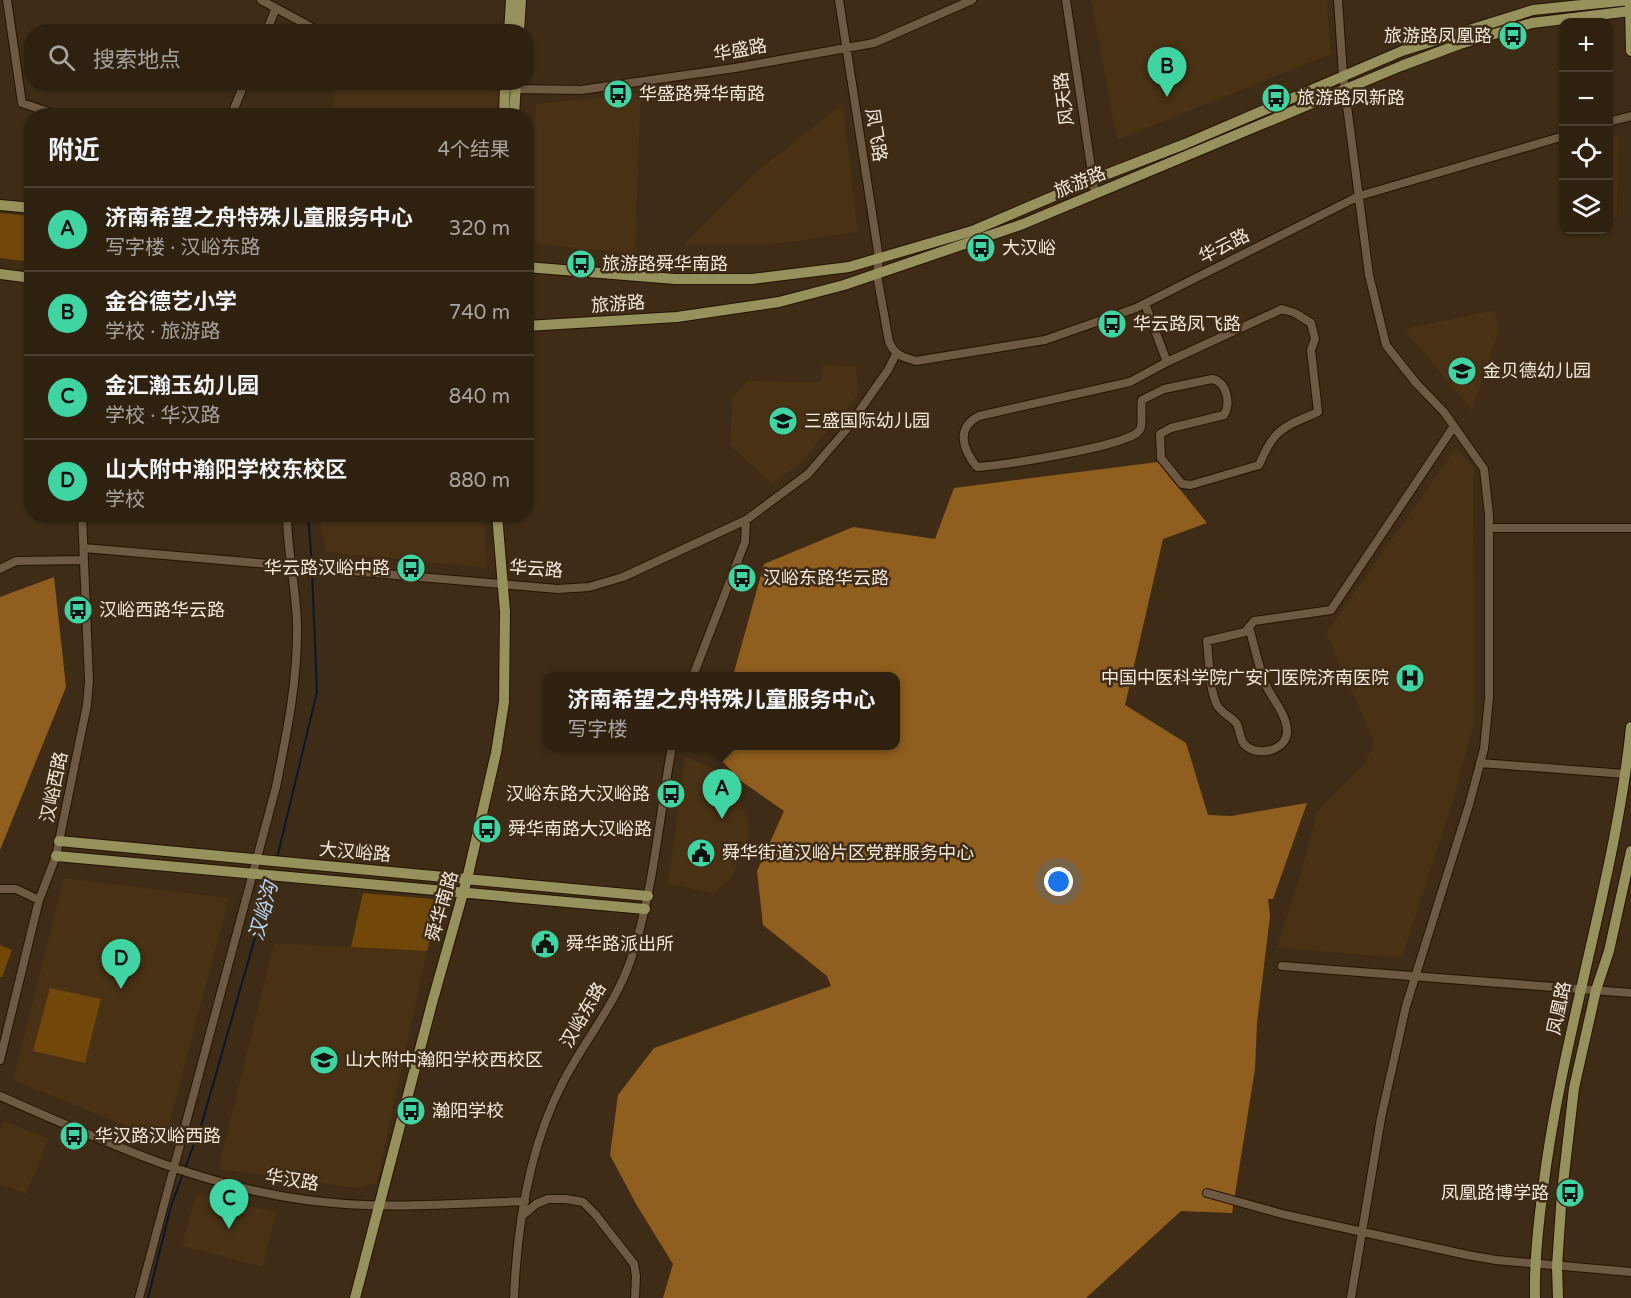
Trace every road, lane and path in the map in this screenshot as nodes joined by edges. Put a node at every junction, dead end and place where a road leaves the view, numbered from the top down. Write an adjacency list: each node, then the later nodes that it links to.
1 (8, 0): 23 (street)
2 (261, 0): 10 (street)
3 (511, 0): 13 (main road)
4 (521, 0): 14 (main road)
5 (839, 0): 15 (street, 凤飞路)
6 (972, 0): 15 (street, 华盛路)
7 (1066, 0): 30 (street, 风天路)
8 (1338, 0): 17 (street)
9 (1630, 5): 16 (main road); 17 (main road, 旅游路); 22 (main road, 旅游路)
10 (276, 8): 11 (street); 12 (street)
11 (269, 24)
12 (305, 24)
13 (510, 24)
14 (520, 24)
15 (846, 48): 18 (street, 华盛路); 35 (street, 凤飞路)
16 (1631, 51)
17 (1343, 75): 22 (street); 30 (main road, 旅游路)
18 (534, 87)
19 (242, 90): 24 (street)
20 (510, 90): 25 (main road)
21 (511, 90): 26 (main road)
22 (1347, 90): 31 (main road, 旅游路); 32 (street)
23 (37, 108)
24 (234, 108)
25 (506, 108)
26 (513, 108)
27 (1631, 116): 28 (street)
28 (1613, 121)
29 (1559, 137): 32 (street, 华云路)
30 (1092, 180): 31 (street, 风天路); 35 (main road, 旅游路)
31 (1095, 194): 38 (main road, 旅游路)
32 (1359, 196): 40 (street, 华云路); 44 (street)
33 (0, 205): 34 (main road)
34 (24, 207)
35 (879, 258): 36 (main road, 旅游路); 38 (street, 凤飞路)
36 (534, 268)
37 (0, 274): 39 (main road)
38 (877, 275): 41 (main road, 旅游路); 42 (street)
39 (24, 277)
40 (1144, 304): 42 (street, 华云路); 43 (street)
41 (534, 326)
42 (896, 354): 45 (street, 华云路)
43 (1167, 362): 43 (street)
44 (1454, 426): 49 (street); 56 (street)
45 (746, 520): 55 (street, 华云路); 57 (street)
46 (82, 522): 51 (street, 汉峪西路)
47 (288, 522): 53 (street)
48 (498, 522): 55 (main road, 舜华南路)
49 (1489, 528): 50 (street); 60 (street)
50 (1631, 528)
51 (84, 548): 52 (street, 汉峪西路); 53 (street, 华云路)
52 (84, 560): 54 (street); 62 (street, 汉峪西路)
53 (292, 567): 55 (street, 华云路); 65 (street)
54 (0, 569)
55 (503, 583): 67 (main road, 舜华南路)
56 (1250, 627): 56 (street)
57 (695, 672)
58 (1631, 727): 61 (main road, 凤凰路)
59 (671, 750): 70 (street, 汉峪东路)
60 (1480, 763): 61 (street); 74 (street)
61 (1625, 774): 75 (main road, 凤凰路)
62 (59, 841): 64 (street, 汉峪西路); 65 (main road, 大汉峪路)
63 (1631, 851): 76 (main road, 凤凰路)
64 (56, 856): 66 (main road, 大汉峪路); 71 (street, 汉峪西路)
65 (256, 859): 66 (street); 67 (main road, 大汉峪路)
66 (251, 875): 69 (main road, 大汉峪路); 80 (street)
67 (467, 879): 69 (main road, 舜华南路); 70 (main road, 大汉峪路)
68 (0, 889): 71 (street)
69 (462, 893): 72 (main road, 大汉峪路); 83 (main road, 舜华南路)
70 (648, 896): 72 (street, 汉峪东路)
71 (39, 900): 78 (street, 汉峪西路)
72 (645, 909): 82 (street, 汉峪东路)
73 (1282, 966): 74 (street)
74 (1415, 975): 75 (street); 85 (street)
75 (1580, 988): 76 (street); 86 (main road, 凤凰路)
76 (1596, 990): 77 (street); 87 (main road, 凤凰路)
77 (1631, 993)
78 (0, 1060)
79 (0, 1096): 80 (street, 华汉路)
80 (180, 1171): 83 (street, 华汉路); 89 (street)
81 (1207, 1193): 85 (street)
82 (525, 1201): 83 (street, 华汉路); 84 (street, 汉峪东路)
83 (380, 1205): 90 (main road, 舜华南路)
84 (522, 1217): 91 (street, 汉峪东路); 92 (street)
85 (1362, 1232): 86 (street); 93 (street)
86 (1534, 1264): 87 (street); 94 (main road, 凤凰路)
87 (1557, 1266): 88 (street); 95 (main road, 凤凰路)
88 (1631, 1272)
89 (139, 1298)
90 (355, 1298)
91 (514, 1298)
92 (635, 1298)
93 (1351, 1298)
94 (1535, 1298)
95 (1558, 1298)

